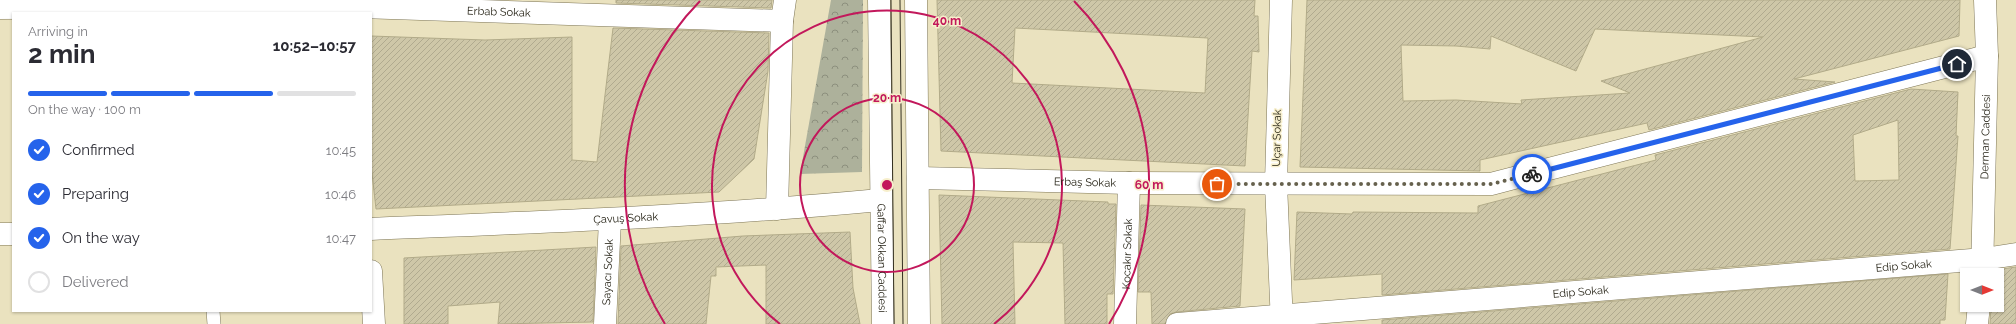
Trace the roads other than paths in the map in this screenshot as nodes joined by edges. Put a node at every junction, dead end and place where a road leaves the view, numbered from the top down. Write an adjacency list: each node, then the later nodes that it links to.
1 (879, 0): 12 (street, Gaffar Okkan Caddesi)
2 (916, 0): 9 (street)
3 (1281, 0): 11 (street, Uçar Sokak)
4 (1985, 0): 8 (street, Derman Caddesi)
5 (331, 6): 6 (street, Erbab Sokak); 7 (street, Erbab Sokak)
6 (0, 8)
7 (784, 10): 13 (street)
8 (1987, 56): 11 (street, Erbaş Sokak); 19 (street, Derman Caddesi)
9 (918, 178): 10 (street, Erbaş Sokak); 28 (street)
10 (1129, 183): 11 (street, Erbaş Sokak); 29 (street, Kocakır Sokak)
11 (1276, 184): 23 (street, Uçar Sokak)
12 (880, 200): 13 (street, Çavuş Sokak); 27 (street, Gaffar Okkan Caddesi)
13 (777, 210): 14 (street, Çavuş Sokak)
14 (610, 220): 15 (street, Çavuş Sokak); 26 (street, Sayacı Sokak)
15 (372, 229)
16 (0, 234): 17 (street)
17 (12, 234)
18 (2016, 254): 19 (street, Edip Sokak)
19 (1983, 267): 23 (street, Edip Sokak)
20 (372, 289): 25 (street)
21 (213, 312): 24 (lane)
22 (1978, 312): 31 (street)
23 (1282, 319): 30 (street, Edip Sokak)
24 (214, 324)
25 (374, 324)
26 (605, 324)
27 (882, 324)
28 (919, 324)
29 (1125, 324)
30 (1177, 324)
31 (1977, 324)

